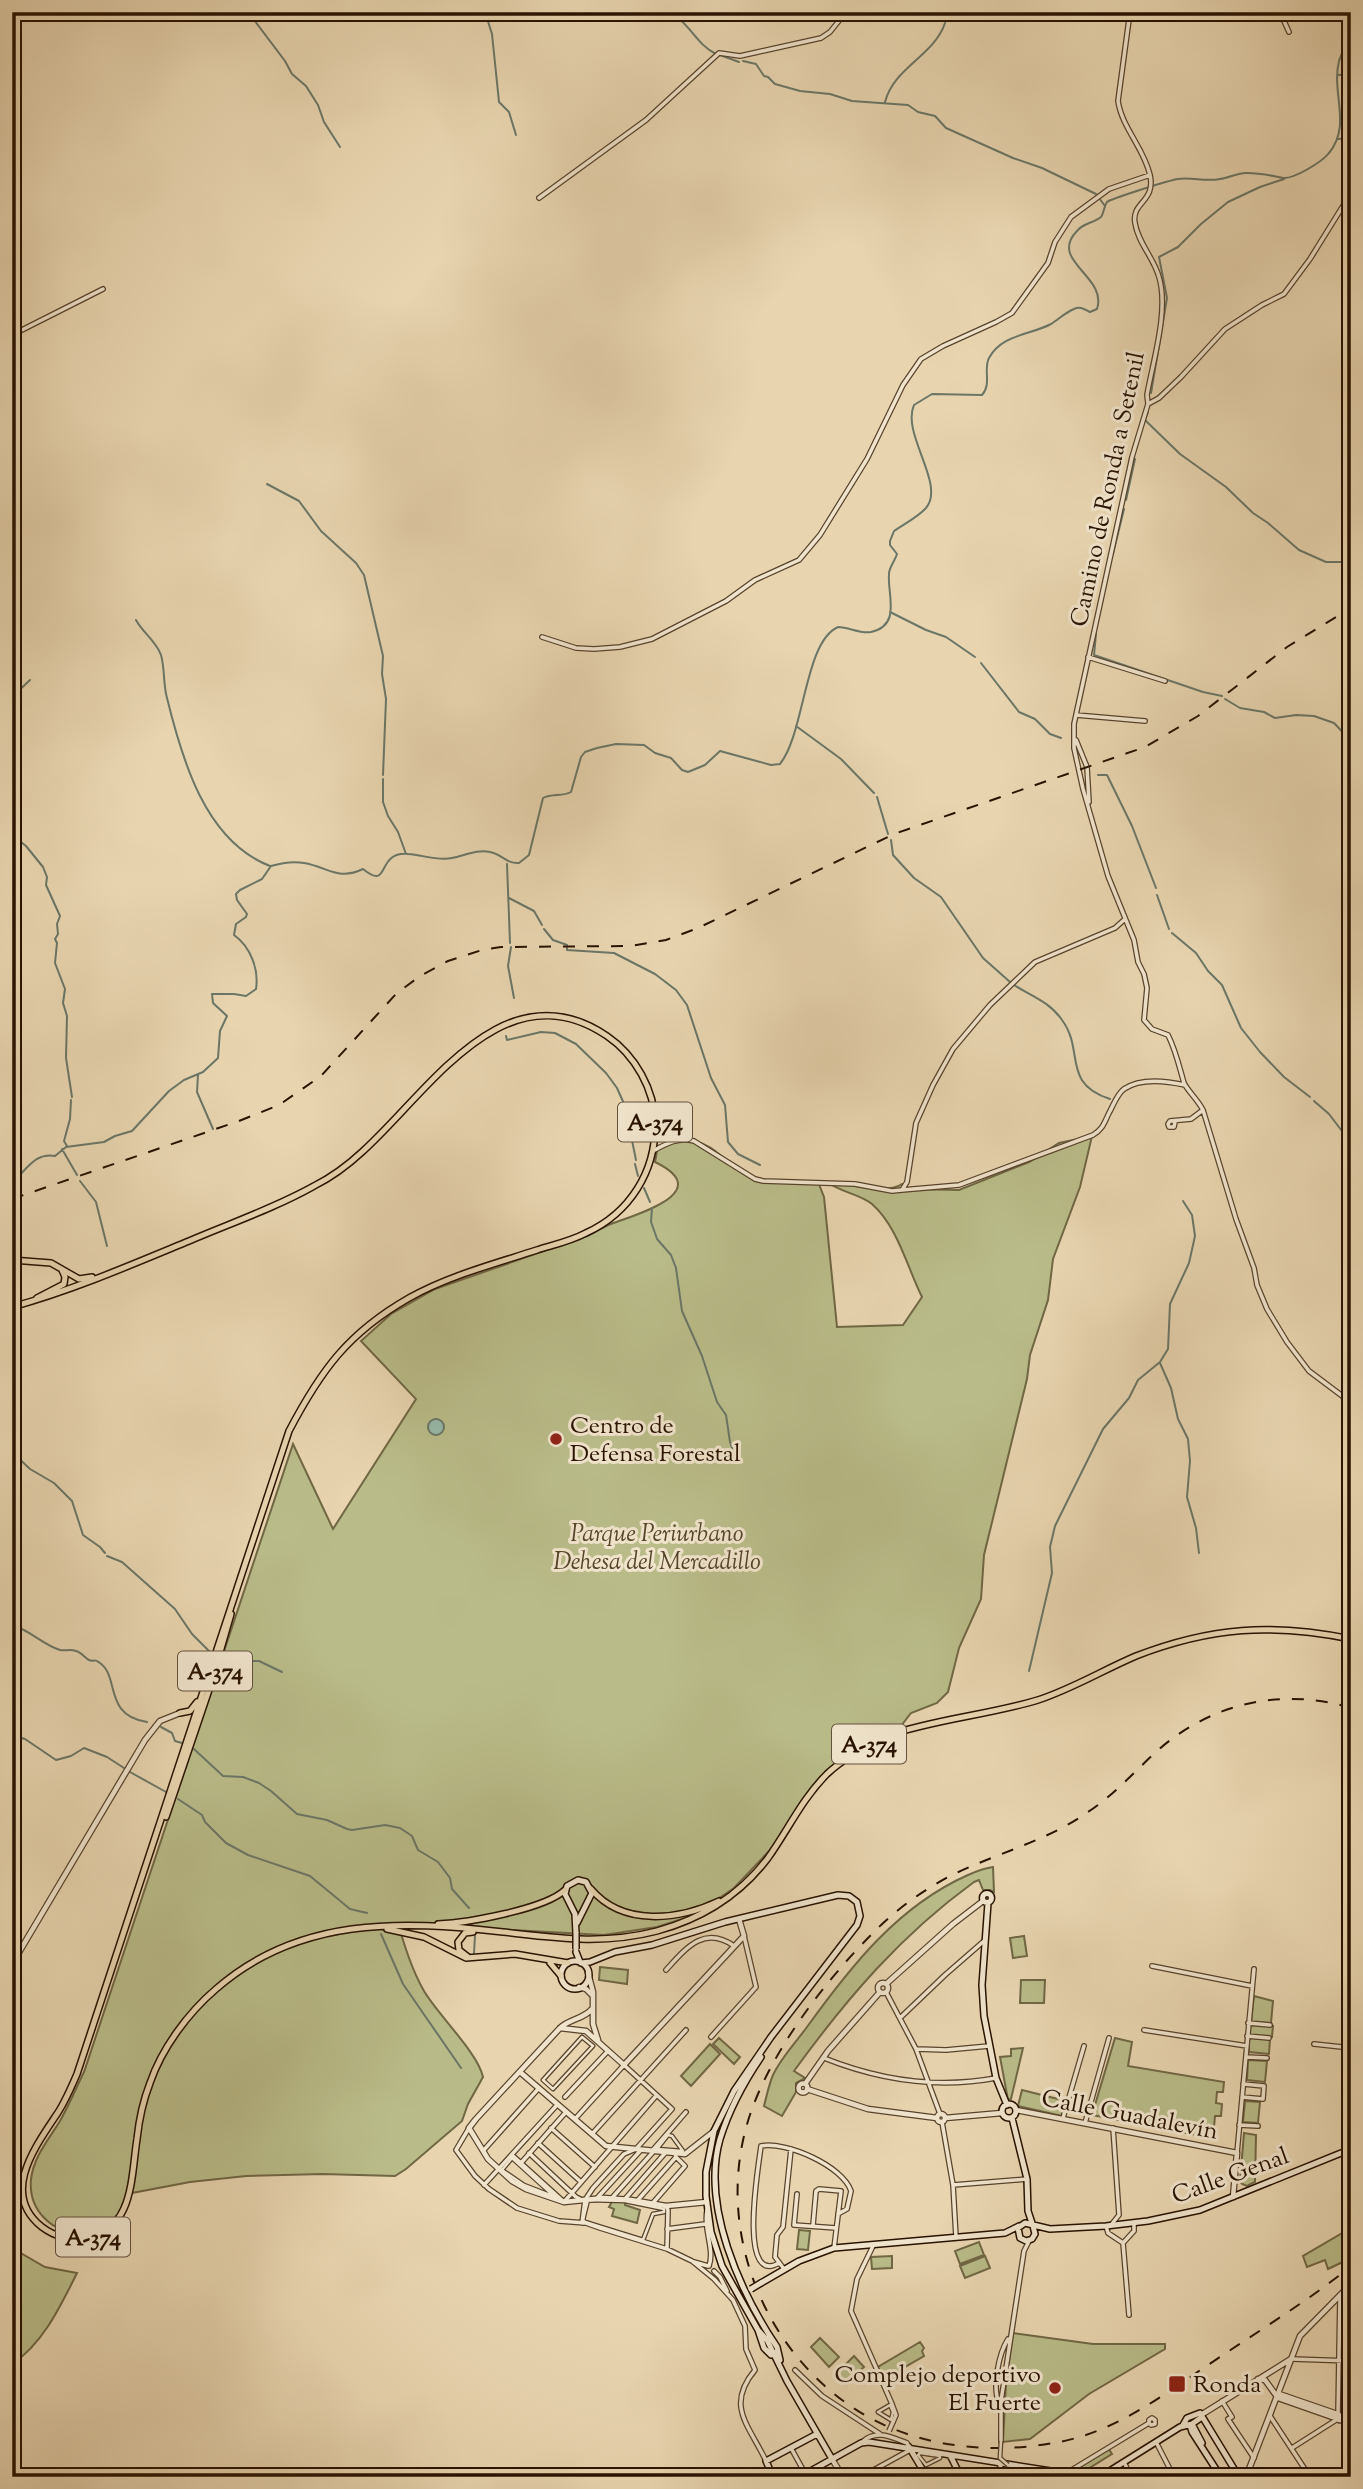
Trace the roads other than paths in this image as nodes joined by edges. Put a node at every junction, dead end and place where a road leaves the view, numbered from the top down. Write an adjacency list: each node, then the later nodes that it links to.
1 (846, 12): 7 (street)
2 (1130, 12): 5 (street, Camino de Ronda a Setenil)
3 (1280, 12): 4 (street)
4 (1289, 32)
5 (1150, 177): 10 (street, Camino de Ronda a Setenil); 11 (street)
6 (1351, 193): 10 (street)
7 (539, 198)
8 (103, 289): 9 (street)
9 (12, 335)
10 (1148, 404): 12 (street, Camino de Ronda a Setenil)
11 (542, 637)
12 (1088, 657): 13 (street); 14 (street, Camino de Ronda a Setenil)
13 (1165, 681)
14 (1076, 715): 15 (street); 16 (street, Camino de Ronda a Setenil)
15 (1144, 721)
16 (1076, 740): 17 (street, Camino de Ronda a Setenil); 17 (street, Camino de Ronda a Setenil)
17 (1090, 810): 18 (street, Camino de Ronda a Setenil)
18 (1125, 919): 19 (street, Camino de Ronda a Setenil); 23 (street)
19 (1185, 1086): 20 (street, Camino de Ronda a Setenil); 23 (street)
20 (1203, 1110): 21 (street); 30 (street, Camino de Ronda a Setenil)
21 (1175, 1122)
22 (653, 1151): 23 (street); 26 (main road, A-374); 32 (main road, A-374)
23 (902, 1190)
24 (12, 1260): 25 (main road)
25 (62, 1270): 26 (main road); 28 (main road)
26 (111, 1272): 27 (main road, A-374)
27 (66, 1290): 28 (main road, A-374); 29 (main road)
28 (27, 1303): 29 (main road, A-374)
29 (12, 1309)
30 (1351, 1405)
31 (1351, 1639): 38 (main road, A-374)
32 (207, 1688): 33 (main road); 34 (main road, A-374); 35 (main road, A-374)
33 (185, 1714): 34 (main road); 35 (main road); 56 (street)
34 (196, 1716): 35 (main road)
35 (187, 1750): 44 (main road, A-374)
36 (565, 1889): 37 (main road); 40 (main road); 45 (main road)
37 (591, 1889): 38 (main road); 41 (main road)
38 (732, 1895): 46 (main road, A-374)
39 (986, 1902): 48 (main road); 64 (street)
40 (572, 1906): 41 (main road); 43 (main road)
41 (583, 1906): 43 (main road)
42 (739, 1919): 47 (street); 52 (main road); 73 (main road)
43 (577, 1923): 50 (main road, bridge)
44 (377, 1926): 45 (main road, A-374); 51 (main road)
45 (418, 1927): 46 (main road, A-374)
46 (487, 1930): 51 (main road)
47 (744, 1936): 49 (street); 75 (street)
48 (986, 1939): 67 (street); 80 (main road)
49 (734, 1946): 59 (street); 89 (street)
50 (576, 1950): 54 (main road); 55 (main road)
51 (471, 1958): 53 (main road)
52 (600, 1958): 55 (main road); 60 (main road)
53 (548, 1961): 54 (main road); 61 (main road)
54 (569, 1962): 55 (main road); 61 (main road)
55 (581, 1962): 60 (main road)
56 (12, 1964)
57 (1152, 1966): 62 (street)
58 (1254, 1969): 62 (street)
59 (666, 1970)
60 (588, 1973): 63 (main road); 65 (street)
61 (561, 1976): 63 (main road)
62 (1252, 1986): 68 (street)
63 (579, 1987): 65 (street)
64 (883, 1992): 67 (street); 87 (street)
65 (593, 1996): 66 (street)
66 (592, 2009): 70 (street); 78 (street)
67 (900, 2018): 84 (street)
68 (1248, 2023): 69 (street); 74 (street)
69 (1270, 2025)
70 (559, 2028): 78 (street); 90 (street)
71 (686, 2030): 93 (street)
72 (1144, 2030): 82 (street)
73 (777, 2031): 116 (main road); 122 (main road)
74 (1247, 2036): 77 (street); 82 (street)
75 (711, 2037)
76 (1109, 2038): 110 (street)
77 (1269, 2038)
78 (598, 2041): 85 (street)
79 (1314, 2044): 83 (street)
80 (989, 2046): 84 (street); 91 (main road)
81 (1084, 2046): 108 (street)
82 (1247, 2046): 86 (street)
83 (1351, 2048)
84 (916, 2049): 94 (street)
85 (608, 2051): 89 (street); 98 (street)
86 (1246, 2057): 88 (street); 95 (street)
87 (824, 2058): 94 (street); 106 (street)
88 (1267, 2059)
89 (624, 2065): 93 (street); 109 (street)
90 (520, 2071): 96 (street); 113 (street)
91 (996, 2078): 94 (street); 101 (main road)
92 (542, 2080): 92 (street)
93 (641, 2081): 97 (street); 117 (street)
94 (929, 2083): 106 (street)
95 (1243, 2084): 99 (street); 99 (street)
96 (538, 2088): 100 (street); 127 (street)
97 (656, 2096): 121 (street); 125 (street)
98 (565, 2097)
99 (1242, 2097): 111 (street)
100 (557, 2105): 103 (street); 132 (street)
101 (1007, 2105): 102 (main road); 105 (main road)
102 (1016, 2110): 107 (main road); 108 (street, Calle Guadalevín)
103 (566, 2112): 109 (street); 114 (street)
104 (685, 2112): 126 (street)
105 (1002, 2113): 106 (street); 107 (main road)
106 (941, 2118): 142 (street)
107 (1012, 2118): 138 (main road)
108 (1063, 2118): 110 (street, Calle Guadalevín)
109 (574, 2120): 117 (street)
110 (1085, 2123): 115 (street, Calle Guadalevín)
111 (1239, 2125): 112 (street); 130 (street)
112 (1258, 2126)
113 (469, 2128): 127 (street); 140 (street)
114 (551, 2128): 120 (street); 134 (street)
115 (1113, 2128): 130 (street, Calle Guadalevín); 158 (street)
116 (714, 2132): 118 (main road); 119 (street)
117 (592, 2134): 121 (street)
118 (712, 2140): 119 (street); 122 (main road); 136 (main road)
119 (703, 2142): 131 (street)
120 (538, 2143): 129 (street); 139 (street)
121 (611, 2147): 125 (street); 134 (street)
122 (719, 2149): 137 (main road)
123 (791, 2149): 157 (street); 178 (street); 178 (street)
124 (1349, 2149): 146 (main road, Calle Genal)
125 (638, 2150): 126 (street); 147 (street); 150 (street)
126 (654, 2150): 126 (street); 128 (street); 148 (street)
127 (483, 2151): 135 (street)
128 (666, 2152): 131 (street); 149 (street)
129 (529, 2153): 133 (street); 144 (street)
130 (1237, 2153): 146 (street)
131 (676, 2155): 151 (street); 153 (street)
132 (512, 2157): 132 (street); 133 (street); 135 (street)
133 (521, 2163): 152 (street)
134 (595, 2167): 139 (street)
135 (499, 2170): 140 (street); 152 (street)
136 (706, 2172): 137 (main road); 141 (main road)
137 (716, 2172): 143 (main road)
138 (1027, 2179): 142 (street); 156 (main road)
139 (581, 2182): 144 (street)
140 (484, 2185): 159 (street)
141 (706, 2185): 143 (main road); 154 (main road)
142 (953, 2185): 170 (street)
143 (716, 2186): 185 (main road)
144 (572, 2192): 150 (street); 152 (street)
145 (797, 2194): 162 (street)
146 (1233, 2197): 160 (main road, Calle Genal)
147 (596, 2199): 148 (street); 150 (street)
148 (611, 2199): 149 (street)
149 (625, 2199): 151 (street)
150 (586, 2201): 150 (street); 152 (street); 159 (street)
151 (637, 2201): 153 (street)
152 (564, 2202)
153 (652, 2204): 155 (street)
154 (707, 2205): 155 (street); 161 (street); 190 (main road)
155 (666, 2206): 167 (street)
156 (1028, 2211): 164 (main road); 165 (main road)
157 (838, 2214): 162 (street); 166 (street)
158 (1119, 2215): 160 (street); 163 (street)
159 (582, 2223): 175 (street)
160 (1131, 2223): 163 (main road, Calle Genal); 172 (street)
161 (705, 2224): 167 (street); 176 (street)
162 (813, 2225): 166 (street)
163 (1109, 2225): 168 (main road, Calle Genal); 172 (street)
164 (1020, 2226): 165 (main road, Calle Genal); 169 (main road); 171 (main road)
165 (1033, 2226): 168 (main road, Calle Genal); 171 (main road)
166 (836, 2228): 174 (street)
167 (667, 2229): 175 (street)
168 (1051, 2229): 171 (main road, Calle Genal)
169 (1005, 2233): 170 (main road); 171 (main road)
170 (956, 2237): 173 (main road)
171 (1026, 2239): 210 (street)
172 (1123, 2243): 188 (street)
173 (873, 2244): 174 (main road); 206 (street, bridge)
174 (834, 2248): 181 (main road)
175 (667, 2249): 177 (street)
176 (711, 2258): 179 (street); 180 (street)
177 (692, 2262): 179 (street); 183 (street)
178 (779, 2263): 181 (street)
179 (702, 2264): 180 (street)
180 (709, 2266): 182 (street); 183 (street)
181 (784, 2269): 185 (main road, bridge)
182 (714, 2271): 183 (street); 187 (street)
183 (707, 2274): 187 (street)
184 (1351, 2284): 186 (street)
185 (748, 2291): 189 (main road)
186 (1345, 2292): 191 (street); 192 (street)
187 (727, 2293): 220 (street)
188 (1129, 2315)
189 (775, 2344): 190 (main road); 195 (main road)
190 (774, 2354): 195 (main road)
191 (1292, 2359): 192 (street); 196 (street); 197 (street)
192 (1339, 2360): 193 (street); 202 (street)
193 (1351, 2361)
194 (795, 2370): 208 (street)
195 (782, 2372): 207 (main road)
196 (1263, 2375): 197 (street); 197 (street); 198 (street)
197 (1280, 2393): 201 (street); 202 (street)
198 (1222, 2400): 200 (street); 218 (street)
199 (878, 2412): 199 (street)
200 (1202, 2414): 205 (main road); 239 (main road)
201 (1270, 2416): 213 (street); 218 (street)
202 (1338, 2417): 203 (street); 213 (street)
203 (1350, 2421)
204 (1149, 2423): 226 (street)
205 (1189, 2423): 211 (main road); 217 (main road); 217 (main road)
206 (887, 2433): 208 (street); 214 (street)
207 (817, 2434): 212 (main road); 219 (main road)
208 (880, 2434): 209 (street)
209 (870, 2439): 214 (main road); 219 (main road)
210 (1001, 2441): 221 (street, bridge)
211 (1156, 2442): 222 (main road); 237 (street)
212 (791, 2448): 220 (main road); 227 (street)
213 (1292, 2448): 241 (street)
214 (910, 2449): 216 (main road); 230 (street); 231 (main road)
215 (918, 2455): 215 (street)
216 (950, 2455): 221 (main road); 223 (main road)
217 (1207, 2455): 238 (main road)
218 (1254, 2458): 240 (street)
219 (832, 2459): 227 (main road); 229 (street)
220 (765, 2461): 228 (main road)
221 (1000, 2461): 224 (main road)
222 (1124, 2462): 235 (main road); 236 (street)
223 (957, 2469): 232 (street); 233 (main road)
224 (1009, 2471): 225 (main road); 234 (street)
225 (1056, 2475): 226 (main road)
226 (1066, 2475)
227 (804, 2476)
228 (773, 2477)
229 (843, 2477)
230 (861, 2477)
231 (927, 2477)
232 (943, 2477)
233 (961, 2477)
234 (994, 2477)
235 (1100, 2477)
236 (1131, 2477)
237 (1174, 2477)
238 (1221, 2477)
239 (1239, 2477)
240 (1246, 2477)
241 (1310, 2477)

